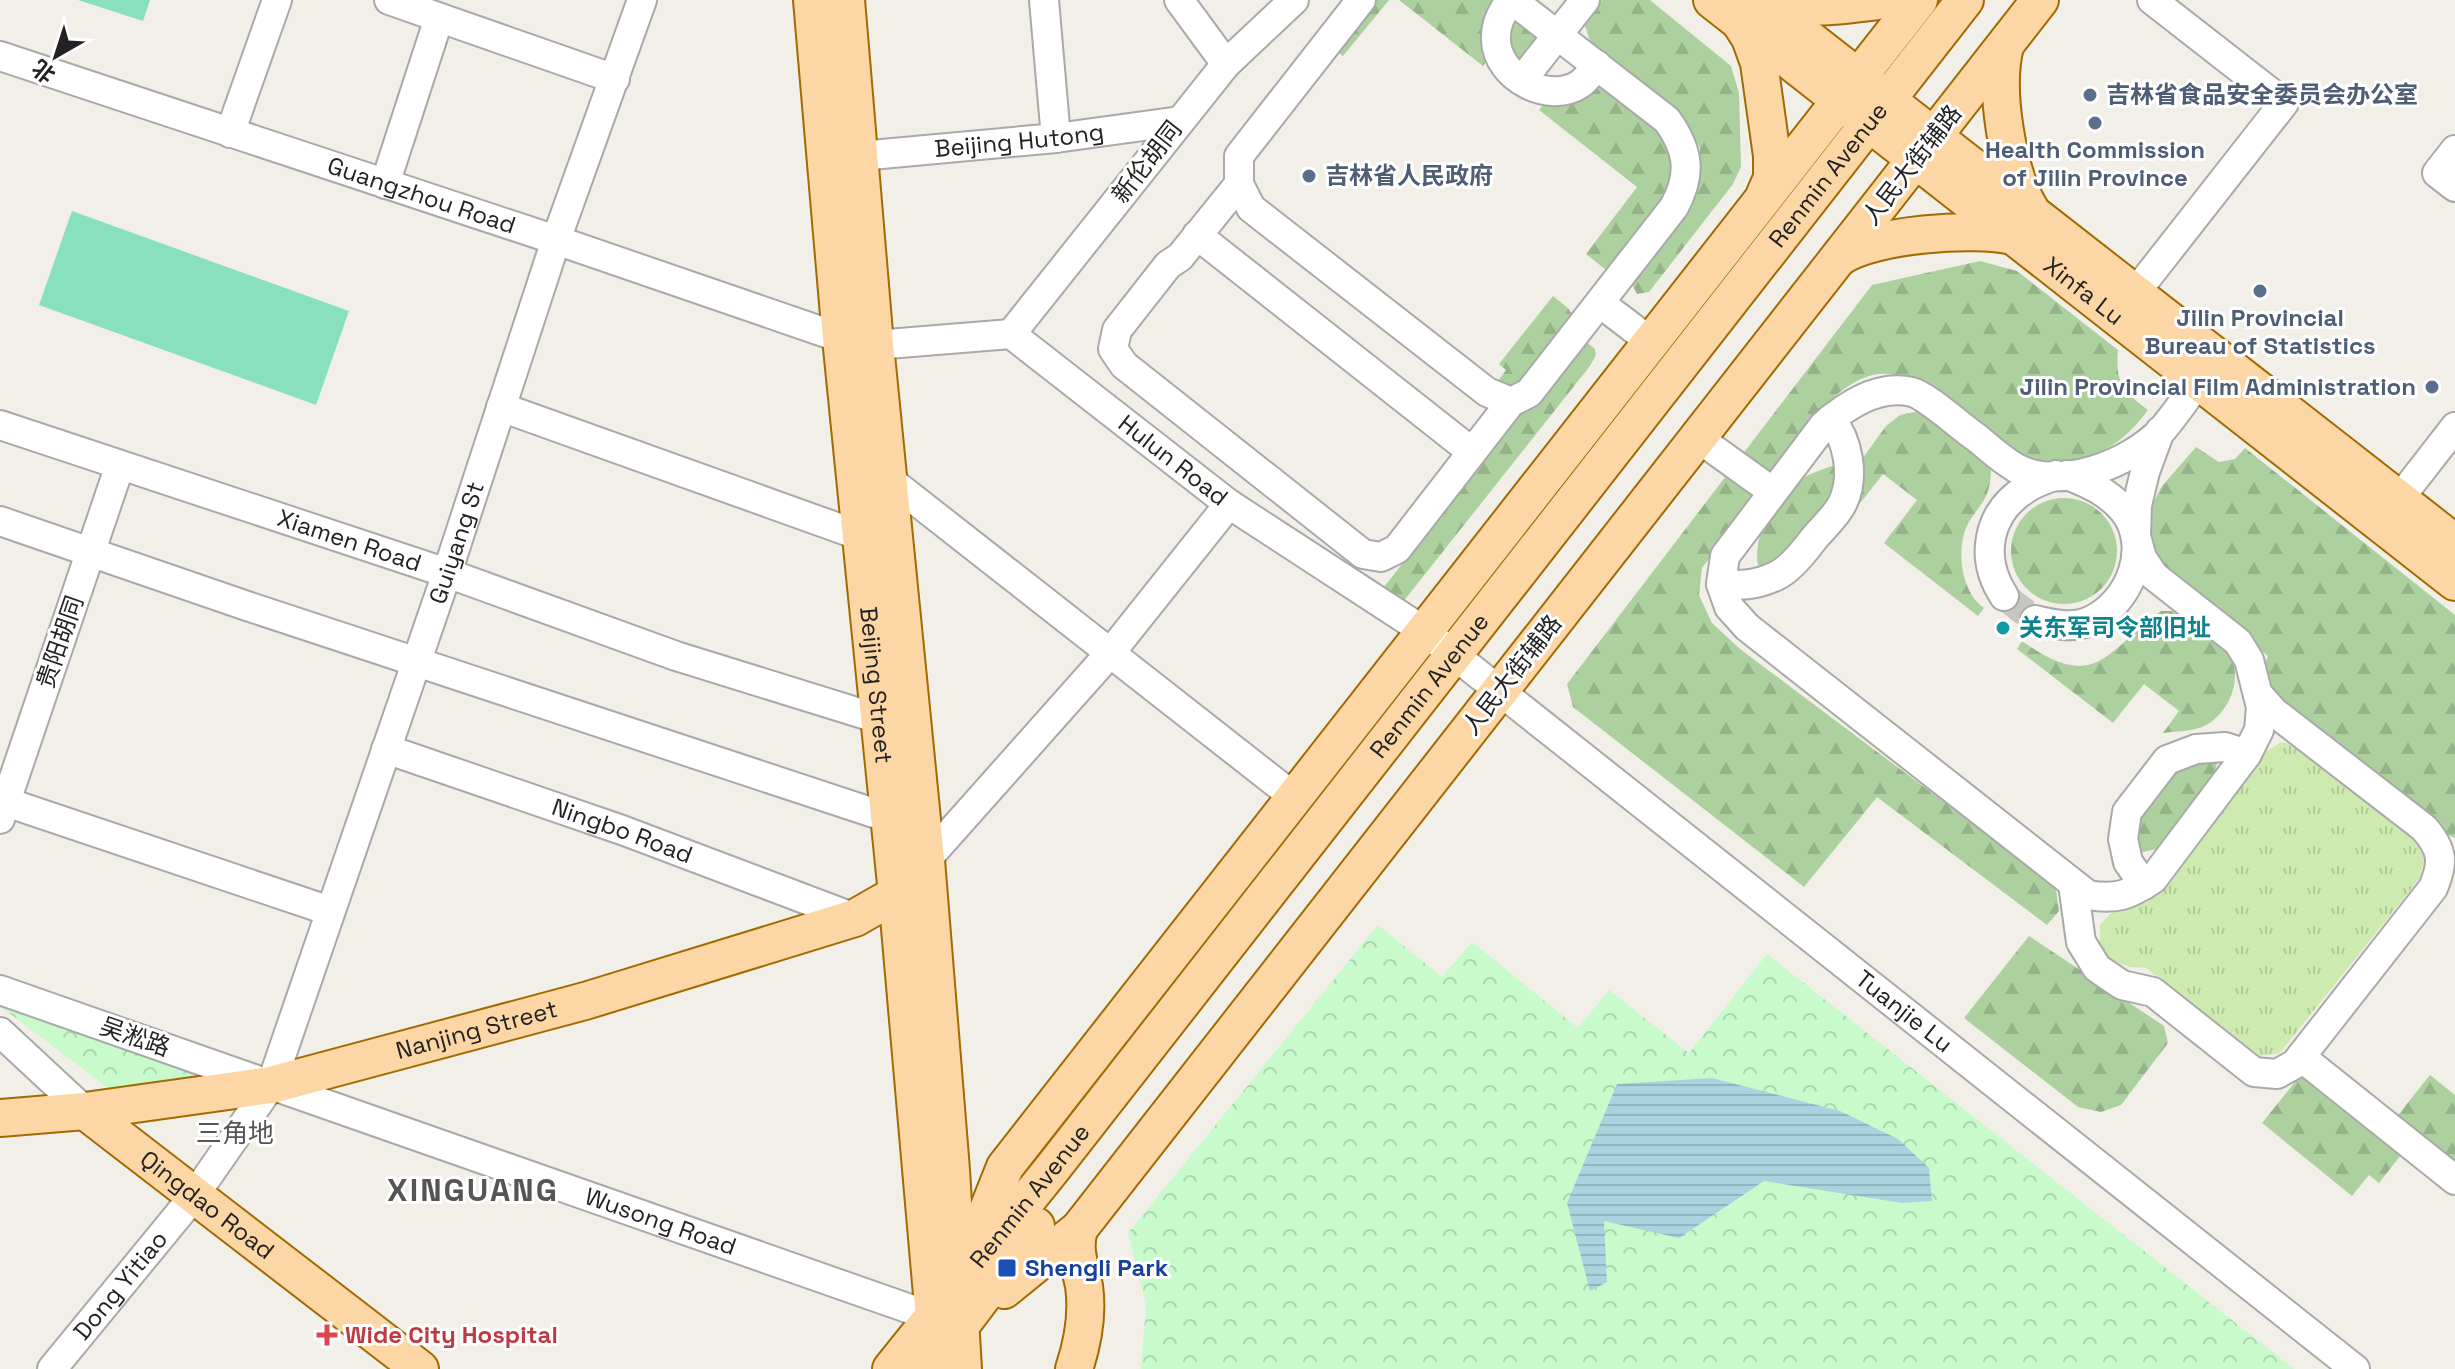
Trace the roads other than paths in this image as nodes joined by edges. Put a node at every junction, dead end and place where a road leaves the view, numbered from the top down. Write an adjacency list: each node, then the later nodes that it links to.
1 (277, 0): 30 (street)
2 (389, 0): 19 (street)
3 (642, 0): 25 (street, Guiyang St)
4 (812, 0): 46 (main road, Beijing Street)
5 (846, 0): 34 (main road, Beijing Street)
6 (1044, 0): 31 (street)
7 (1179, 0): 23 (street)
8 (1294, 0): 23 (street, 新伦胡同)
9 (1361, 0): 36 (street)
10 (1511, 0): 20 (street); 26 (street)
11 (1585, 0): 20 (street)
12 (1887, 0): 18 (main road)
13 (1919, 0): 27 (main road)
14 (1965, 0): 28 (main road, Renmin Avenue)
15 (1994, 0): 28 (main road, Renmin Avenue)
16 (2040, 0): 21 (main road, 人民大街辅路)
17 (2152, 0): 43 (street)
18 (1743, 5): 27 (main road, Xinfa Lu); 38 (main road)
19 (439, 18): 25 (street); 35 (street)
20 (1557, 35): 24 (street); 26 (street)
21 (2005, 45): 32 (main road, 人民大街辅路); 39 (main road)
22 (0, 56): 30 (street, Guangzhou Road)
23 (1226, 64): 29 (street, 新伦胡同)
24 (1597, 65): 26 (street); 44 (street)
25 (615, 79): 41 (street, Guiyang St)
26 (1522, 80)
27 (1849, 89): 28 (main road, Xinfa Lu); 38 (main road)
28 (1887, 118): 32 (main road, Xinfa Lu); 75 (main road, Renmin Avenue)
29 (1180, 121): 31 (street, Beijing Hutong); 45 (street, 新伦胡同)
30 (230, 133): 35 (street, Guangzhou Road)
31 (1056, 138): 34 (street, Beijing Hutong)
32 (1925, 148): 39 (main road, Xinfa Lu); 42 (main road, 人民大街辅路)
33 (2455, 150): 37 (street)
34 (860, 156): 46 (main road, Beijing Street)
35 (385, 184): 41 (street, Guangzhou Road)
36 (1239, 184): 40 (street); 49 (street)
37 (2455, 187)
38 (1763, 198): 47 (main road)
39 (2024, 225): 42 (main road); 43 (main road, Xinfa Lu); 48 (main road, Xinfa Lu)
40 (1197, 235): 56 (street); 56 (street)
41 (556, 240): 46 (street, Guangzhou Road); 50 (street, Guiyang St)
42 (1840, 257): 55 (main road, 人民大街辅路)
43 (2135, 293): 61 (main road, Xinfa Lu)
44 (1600, 303): 47 (street); 49 (street)
45 (1011, 334): 46 (street); 62 (street, Hulun Road)
46 (858, 342): 59 (main road, Beijing Street); 64 (main road, Beijing Street)
47 (1651, 342): 73 (main road)
48 (2199, 381): 54 (street); 69 (main road, Xinfa Lu)
49 (1511, 402): 56 (street)
50 (501, 407): 64 (street); 68 (street, Guiyang St)
51 (1831, 419): 58 (street); 60 (street); 70 (street)
52 (0, 425): 57 (street, Xiamen Road)
53 (2455, 427): 61 (street)
54 (2160, 431): 58 (street); 65 (street)
55 (1698, 438): 60 (street); 77 (main road, 人民大街辅路)
56 (1472, 452)
57 (120, 465): 67 (street, 贵阳胡同); 68 (street, Xiamen Road)
58 (2062, 475): 65 (street); 71 (street)
59 (887, 478): 74 (street); 86 (main road, Beijing Street)
60 (1773, 492): 70 (street)
61 (2399, 499): 66 (main road, Xinfa Lu)
62 (1229, 504): 73 (street, Hulun Road); 74 (street)
63 (0, 521): 67 (street)
64 (861, 536): 79 (main road, Beijing Street)
65 (2136, 536): 72 (street); 78 (street)
66 (2455, 543)
67 (90, 551): 76 (street); 83 (street, 贵阳胡同)
68 (447, 573): 76 (street, Guiyang St); 79 (street, Xiamen Road)
69 (2455, 582)
70 (1721, 584): 87 (street)
71 (2004, 596)
72 (2035, 620)
73 (1424, 631): 75 (street, Hulun Road); 82 (main road)
74 (1111, 652): 82 (street); 86 (street)
75 (1462, 661): 77 (street, Tuanjie Lu); 101 (main road, Renmin Avenue); 102 (main road, Renmin Avenue)
76 (416, 663): 80 (street, Guiyang St); 84 (street)
77 (1500, 691): 100 (main road, 人民大街辅路); 108 (street, Tuanjie Lu)
78 (2258, 694): 81 (street); 85 (street)
79 (879, 719): 84 (main road, Beijing Street)
80 (386, 749): 90 (street, Guiyang St); 91 (street, Ningbo Road)
81 (2247, 754): 88 (street); 88 (street)
82 (1294, 797): 101 (main road)
83 (3, 811): 90 (street)
84 (889, 818): 89 (main road, Beijing Street)
85 (2447, 858): 94 (street)
86 (926, 860): 89 (main road, Nanjing Street); 101 (main road, Beijing Street)
87 (2073, 884): 88 (street); 94 (street)
88 (2144, 885)
89 (897, 894): 91 (main road, Nanjing Street); 102 (main road, Beijing Street)
90 (330, 911): 95 (street, Guiyang St)
91 (855, 918): 95 (main road, Nanjing Street)
92 (0, 990): 95 (street, 吴淞路)
93 (0, 1032): 96 (street, Qingdao Road)
94 (2301, 1057): 98 (street)
95 (271, 1085): 96 (main road, Nanjing Street); 99 (street, Dong Yitiao); 102 (street, Wusong Road)
96 (85, 1111): 97 (main road, Nanjing Street); 99 (main road, Qingdao Road)
97 (0, 1118)
98 (2455, 1180)
99 (194, 1196): 104 (street, Dong Yitiao); 105 (main road, Qingdao Road)
100 (1079, 1229): 102 (main road, 人民大街辅路); 107 (main road)
101 (957, 1285): 102 (main road, Renmin Avenue)
102 (946, 1322): 103 (main road, Beijing Street); 106 (main road, Renmin Avenue)
103 (942, 1366)
104 (52, 1369)
105 (420, 1369)
106 (891, 1369)
107 (1074, 1369)
108 (2355, 1369)

